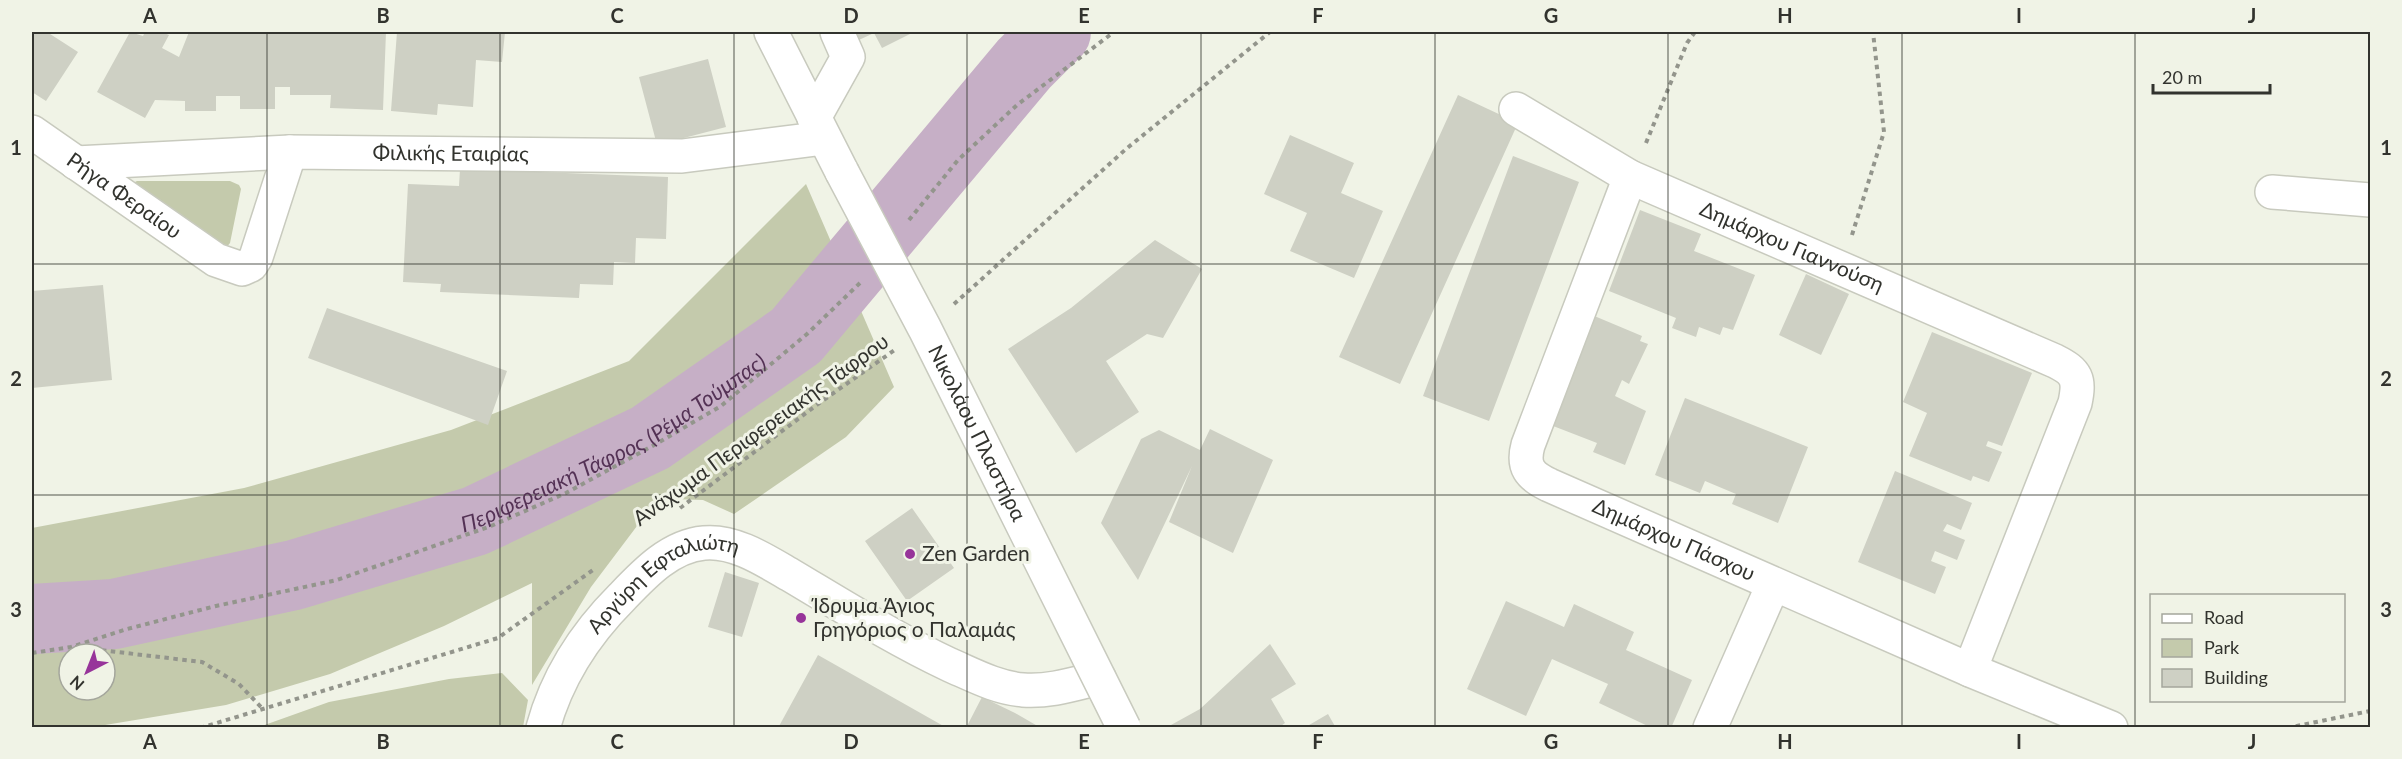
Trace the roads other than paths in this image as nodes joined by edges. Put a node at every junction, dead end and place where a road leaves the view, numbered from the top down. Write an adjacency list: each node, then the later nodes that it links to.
1 (771, 32): 4 (street, Νικολάου Πλαστήρα)
2 (837, 32): 4 (street)
3 (1516, 109): 8 (street, Δημάρχου Γιαννούση)
4 (819, 128): 6 (street, Φιλικής Εταιρίας); 13 (street, Νικολάου Πλαστήρα, bridge)
5 (32, 132): 7 (street, Ρήγα Φεραίου)
6 (290, 152): 7 (street, Φιλικής Εταιρίας); 7 (street, Ρήγα Φεραίου)
7 (76, 163)
8 (1630, 177): 11 (street, Δημάρχου Πάσχου); 12 (street, Δημάρχου Γιαννούση)
9 (2272, 192): 10 (street)
10 (2370, 200)
11 (1773, 585): 12 (street, Δημάρχου Πάσχου); 16 (street)
12 (1970, 670): 17 (street, Δημάρχου Πάσχου)
13 (1099, 678): 14 (street, Αργύρη Εφταλιώτη); 15 (street, Νικολάου Πλαστήρα, bridge)
14 (543, 728)
15 (1124, 728)
16 (1710, 728)
17 (2112, 728)

